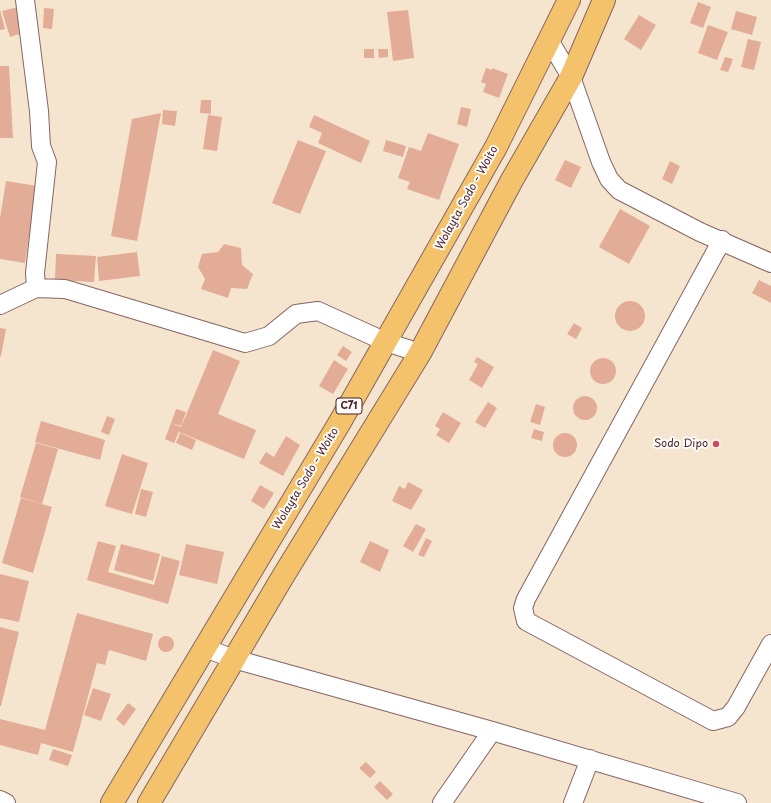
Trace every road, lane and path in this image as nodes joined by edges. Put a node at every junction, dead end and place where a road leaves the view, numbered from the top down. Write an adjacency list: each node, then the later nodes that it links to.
1 (25, 0): 8 (street)
2 (569, 0): 4 (highway, Wolayta Sodo - Woito / C71)
3 (604, 0): 5 (highway)
4 (549, 40): 5 (street); 10 (highway, Wolayta Sodo - Woito / C71)
5 (571, 77): 6 (street); 11 (highway)
6 (722, 240): 7 (street); 12 (street)
7 (770, 260)
8 (36, 288): 9 (street); 10 (street)
9 (0, 305)
10 (386, 342): 11 (street); 13 (highway, Wolayta Sodo - Woito / C71)
11 (420, 353): 14 (highway)
12 (771, 644)
13 (205, 648): 14 (street); 19 (highway, Wolayta Sodo - Woito / C71)
14 (234, 659): 15 (street); 20 (highway)
15 (492, 731): 16 (street); 21 (street)
16 (590, 759): 22 (street); 23 (street)
17 (0, 800): 18 (street)
18 (6, 803)
19 (112, 803)
20 (149, 803)
21 (442, 803)
22 (573, 803)
23 (737, 803)

